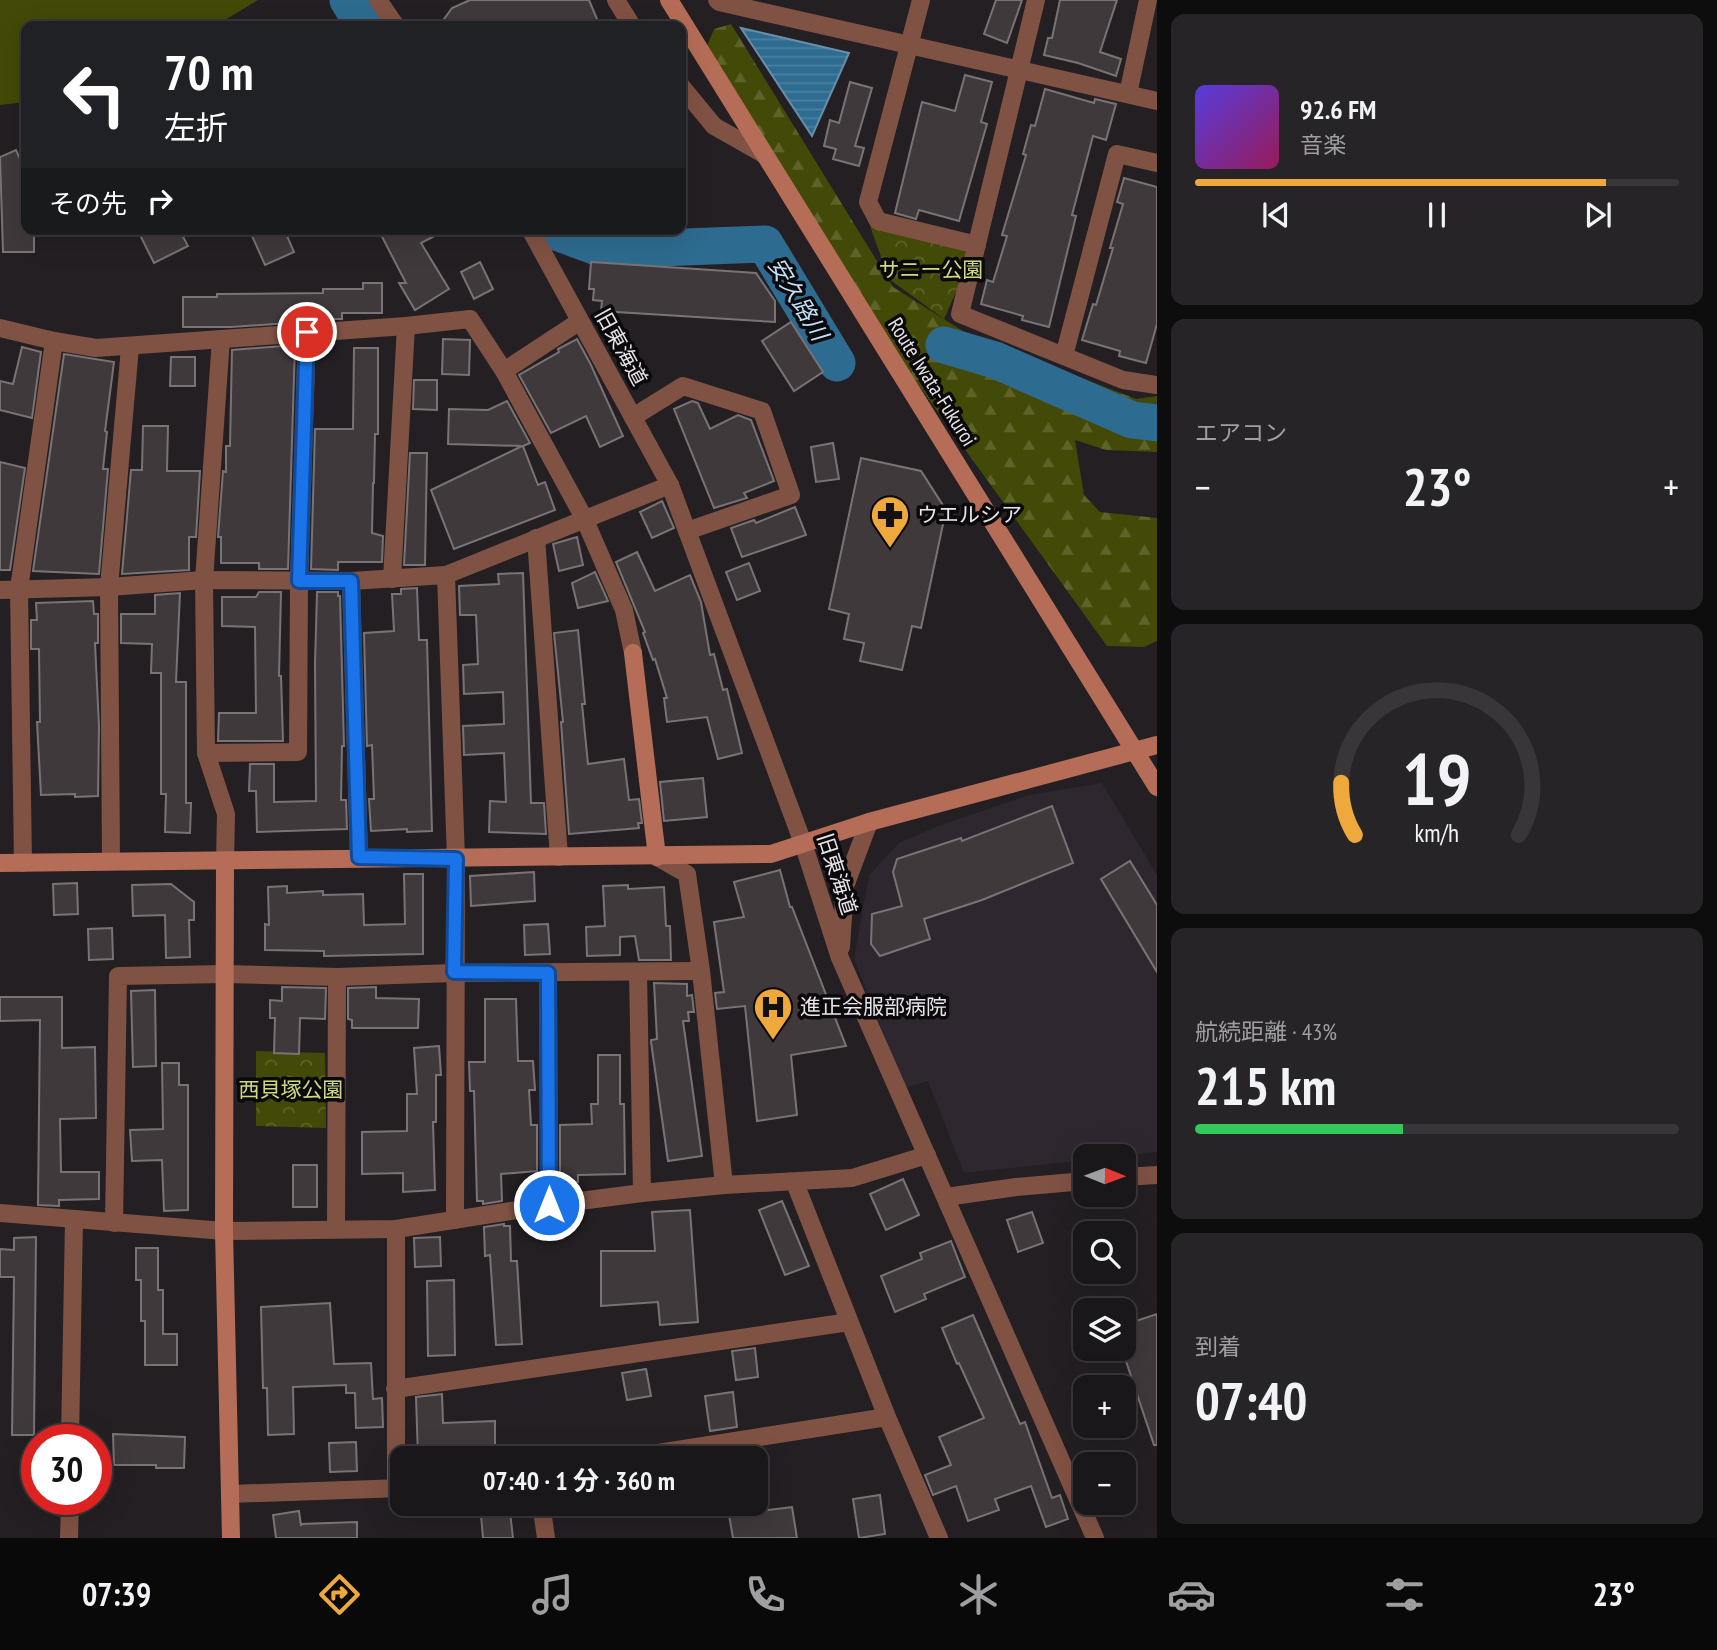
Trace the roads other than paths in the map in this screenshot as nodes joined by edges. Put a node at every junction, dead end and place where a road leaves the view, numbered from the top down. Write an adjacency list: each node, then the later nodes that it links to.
1 (378, 0): 8 (street)
2 (616, 0): 9 (street)
3 (669, 0): 10 (street, Route Iwata-Fukuroi)
4 (717, 0): 12 (street)
5 (921, 0): 12 (street)
6 (1036, 0): 13 (street)
7 (1149, 0): 15 (street)
8 (393, 21)
9 (629, 21)
10 (682, 21)
11 (686, 27): 17 (street, Route Iwata-Fukuroi)
12 (909, 45): 13 (street); 20 (street)
13 (1019, 70): 15 (street); 20 (street)
14 (686, 92): 17 (street)
15 (1128, 94): 16 (street)
16 (1157, 101)
17 (765, 155): 45 (street, Route Iwata-Fukuroi)
18 (1157, 163): 28 (street)
19 (533, 235): 21 (street, 旧東海道)
20 (977, 245): 28 (street)
21 (580, 321): 29 (street); 31 (street, 旧東海道)
22 (406, 326): 24 (street); 29 (street); 37 (street)
23 (0, 328): 26 (street)
24 (307, 332): 25 (street); 39 (street)
25 (221, 339): 27 (street); 38 (street)
26 (54, 341): 27 (street); 42 (street)
27 (130, 347): 41 (street)
28 (1064, 356): 30 (street)
29 (504, 370): 33 (street)
30 (1157, 384)
31 (633, 417): 32 (street, 旧東海道); 34 (street)
32 (670, 485): 33 (street); 34 (street, 旧東海道)
33 (584, 518): 35 (street); 51 (street)
34 (687, 531): 49 (street, 旧東海道)
35 (536, 538): 36 (street); 52 (street)
36 (446, 575): 37 (street); 53 (street)
37 (392, 579): 40 (street)
38 (204, 580): 39 (street); 41 (street); 46 (street)
39 (299, 581): 40 (street); 46 (street)
40 (351, 581): 50 (street)
41 (109, 587): 42 (street); 54 (street)
42 (19, 589): 43 (street); 57 (street)
43 (0, 590)
44 (1157, 745): 45 (street)
45 (1134, 751): 47 (street, Route Iwata-Fukuroi); 48 (street)
46 (206, 752): 55 (street)
47 (1157, 787)
48 (869, 822): 49 (street); 58 (street)
49 (803, 843): 51 (street); 58 (street, 旧東海道)
50 (359, 857): 53 (street); 55 (street)
51 (657, 857): 52 (street); 59 (street)
52 (559, 858): 53 (street)
53 (456, 859): 60 (street)
54 (111, 861): 55 (street); 57 (street)
55 (225, 862): 63 (street)
56 (0, 863): 57 (street)
57 (23, 863)
58 (840, 958): 65 (street, 旧東海道)
59 (701, 971): 61 (street); 70 (street)
60 (454, 972): 62 (street); 64 (street); 76 (street)
61 (638, 972): 62 (street); 71 (street)
62 (548, 973): 73 (street)
63 (225, 974): 64 (street); 77 (street); 80 (street)
64 (337, 977): 78 (street)
65 (927, 1155): 68 (street); 72 (street, 旧東海道)
66 (1157, 1175): 67 (street)
67 (1136, 1176)
68 (794, 1182): 70 (street); 81 (street)
69 (1073, 1182): 72 (street)
70 (724, 1185): 71 (street)
71 (642, 1193): 73 (street)
72 (946, 1197): 95 (street, 旧東海道)
73 (549, 1205): 76 (street)
74 (0, 1213): 75 (street)
75 (74, 1220): 77 (street); 84 (street)
76 (454, 1220): 79 (street)
77 (114, 1223): 80 (street)
78 (336, 1229): 79 (street); 80 (street)
79 (396, 1229): 82 (street)
80 (224, 1231): 88 (street)
81 (849, 1322): 82 (street); 83 (street)
82 (395, 1389): 85 (street)
83 (887, 1417): 86 (street); 94 (street)
84 (70, 1424)
85 (397, 1446)
86 (702, 1446)
87 (390, 1488): 88 (street)
88 (230, 1494): 92 (street)
89 (69, 1515): 91 (street)
90 (542, 1516): 93 (street)
91 (69, 1538)
92 (231, 1538)
93 (545, 1538)
94 (940, 1538)
95 (1095, 1538)

